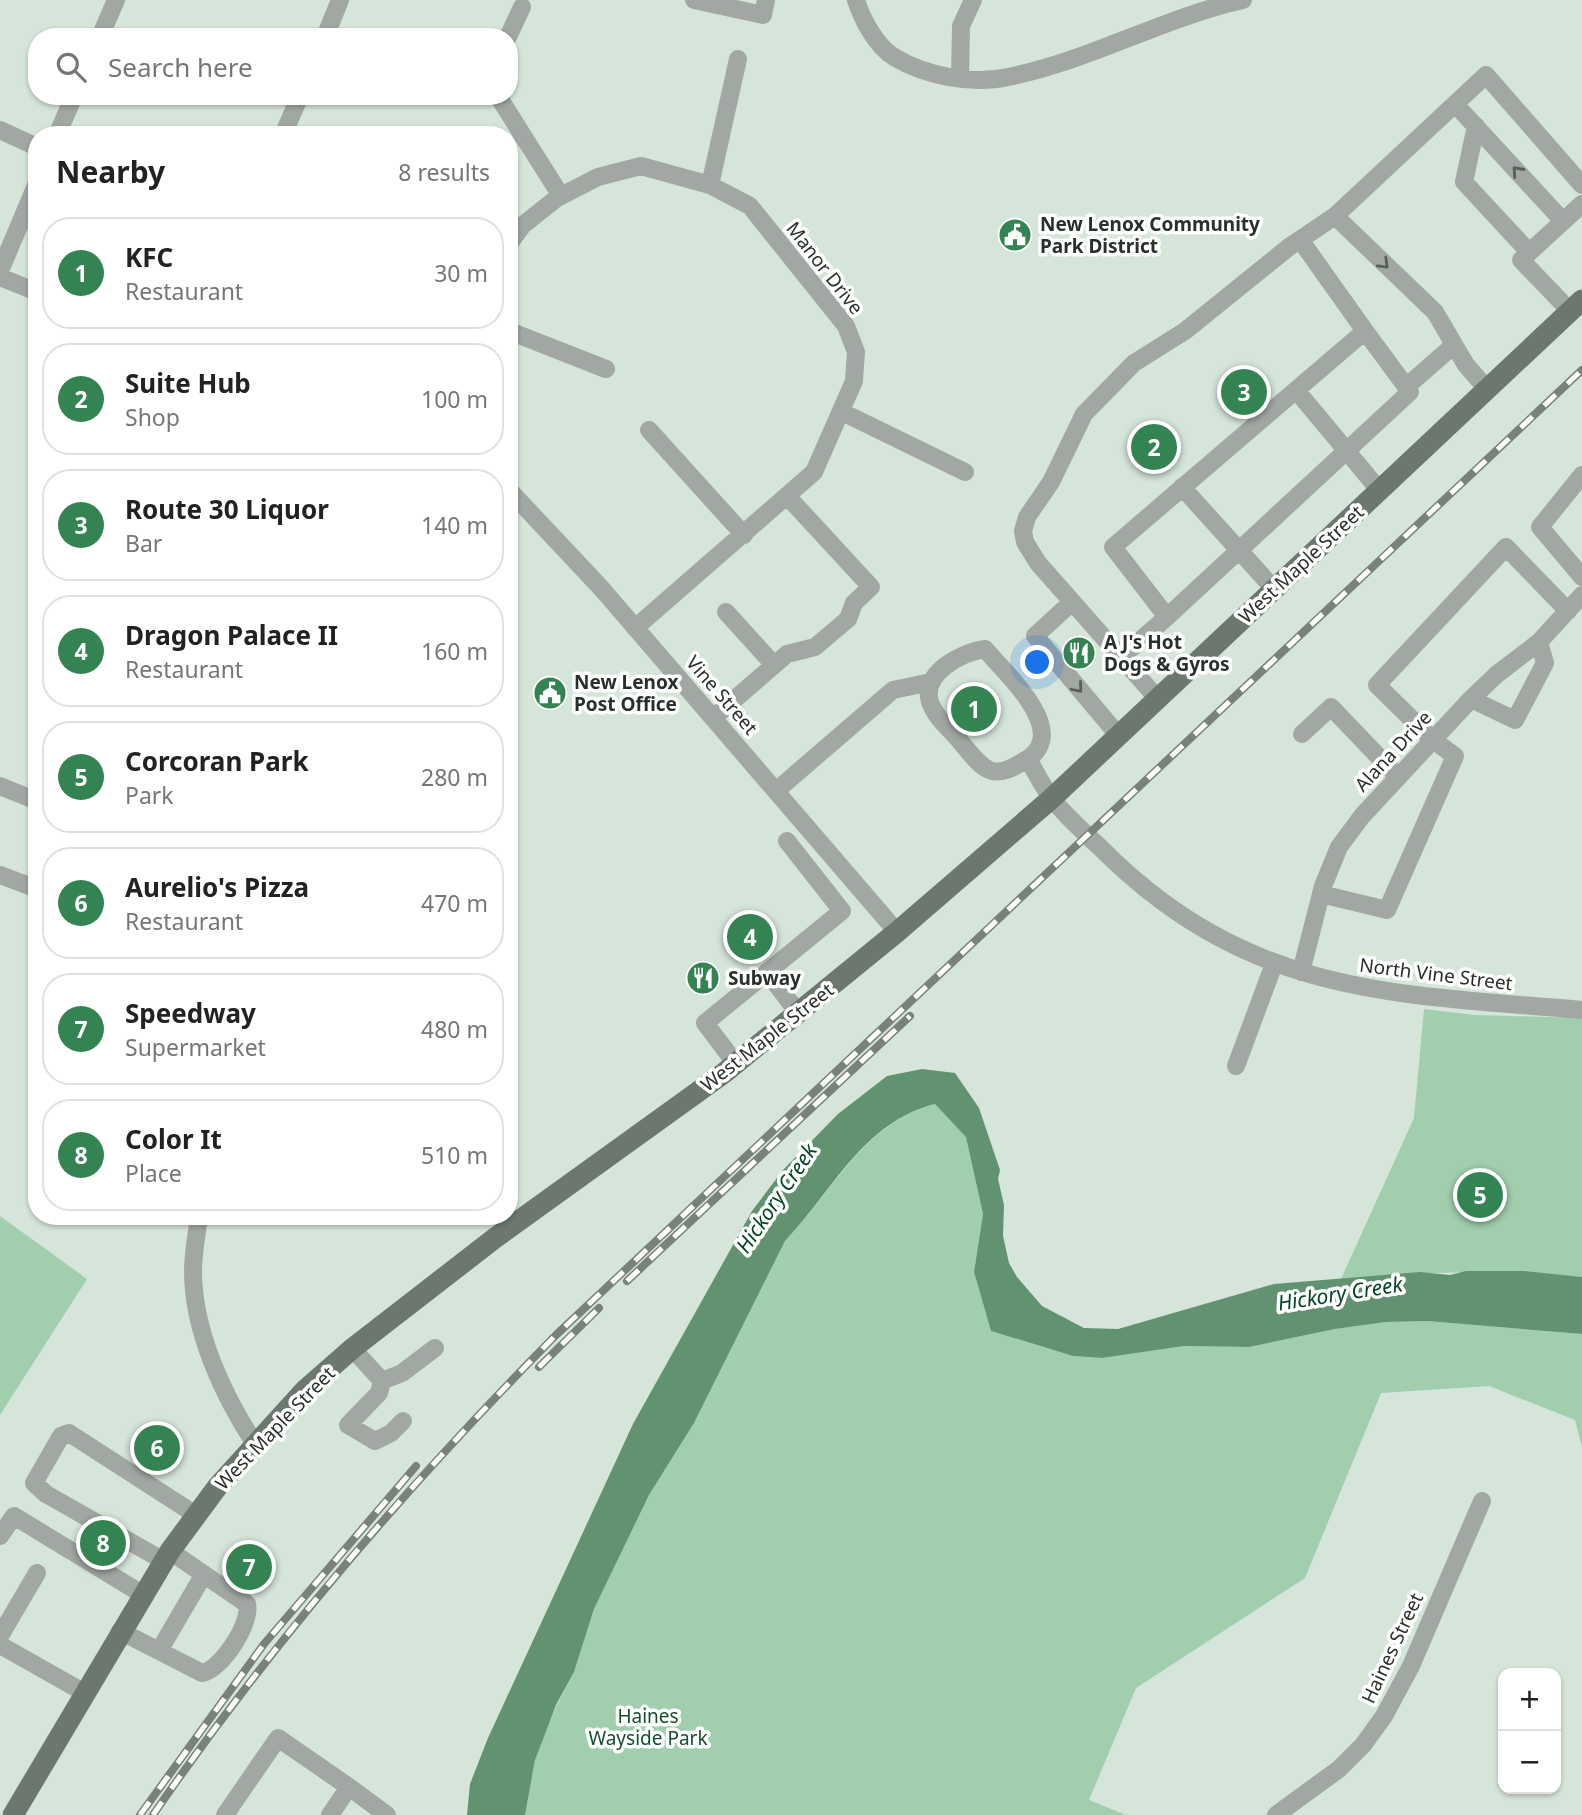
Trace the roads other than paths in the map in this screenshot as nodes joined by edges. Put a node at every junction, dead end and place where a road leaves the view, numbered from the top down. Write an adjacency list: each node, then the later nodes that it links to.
1 (116, 0): 9 (street)
2 (340, 0): 10 (street)
3 (694, 0): 4 (street)
4 (766, 0)
5 (856, 0): 13 (street)
6 (973, 0): 13 (street)
7 (1243, 0): 13 (street)
8 (522, 7): 11 (street)
9 (104, 28)
10 (329, 28)
11 (512, 28)
12 (738, 60): 25 (street)
13 (960, 78)
14 (1455, 104): 21 (street); 26 (street); 30 (street)
15 (70, 105): 18 (street)
16 (296, 105): 19 (street)
17 (504, 105): 20 (street)
18 (61, 126)
19 (287, 126)
20 (517, 126)
21 (1476, 127): 31 (street, one-way to 21); 34 (street)
22 (518, 128): 27 (street)
23 (0, 130): 24 (street)
24 (28, 144)
25 (710, 185): 27 (street, Manor Drive); 45 (street, Manor Drive)
26 (1582, 185)
27 (561, 196): 32 (street, Manor Drive)
28 (1582, 204): 31 (street)
29 (28, 205): 35 (street)
30 (1335, 216): 33 (street); 40 (street, one-way to 40)
31 (1563, 221): 34 (street)
32 (518, 232)
33 (1301, 241): 38 (street); 59 (street)
34 (1530, 252): 37 (street)
35 (0, 274): 36 (street)
36 (28, 288)
37 (1576, 305): 43 (main road, West Maple Street)
38 (1365, 331): 42 (street); 44 (street)
39 (518, 335): 41 (street)
40 (1454, 345): 42 (street); 43 (street)
41 (606, 369)
42 (1406, 387): 47 (street)
43 (1487, 389): 51 (main road, West Maple Street)
44 (1296, 390): 47 (street); 50 (street)
45 (842, 412): 48 (street); 52 (street, Manor Drive)
46 (649, 430): 54 (street)
47 (1346, 451): 51 (street); 55 (street)
48 (965, 472)
49 (1582, 475): 56 (street)
50 (1182, 488): 55 (street); 61 (street)
51 (1380, 491): 57 (main road, West Maple Street)
52 (788, 497): 54 (street, Manor Drive); 65 (street)
53 (518, 499): 62 (street, Vine Street)
54 (744, 535): 62 (street, Manor Drive)
55 (1239, 550): 57 (street); 61 (street)
56 (1582, 577)
57 (1274, 589): 67 (main road, West Maple Street)
58 (1576, 601): 63 (street, Alana Drive); 72 (street)
59 (1072, 602): 64 (street); 71 (street, one-way to 71)
60 (726, 611): 65 (street)
61 (1167, 617): 64 (street)
62 (635, 628): 69 (street, Vine Street)
63 (1539, 642): 68 (street, Alana Drive); 68 (street)
64 (1121, 657): 67 (street)
65 (774, 665): 69 (street)
66 (931, 681): 73 (street); 73 (street); 76 (street)
67 (1157, 698): 71 (main road, West Maple Street)
68 (1471, 699): 72 (street, Alana Drive)
69 (713, 718): 76 (street, Vine Street)
70 (1302, 734): 74 (street)
71 (1118, 735): 78 (main road, West Maple Street)
72 (1433, 740): 74 (street, Alana Drive); 82 (street)
73 (1028, 759): 78 (street, North Vine Street)
74 (1398, 777): 82 (street, Alana Drive)
75 (0, 786): 77 (street)
76 (777, 790): 83 (street, Vine Street)
77 (28, 797)
78 (1051, 799): 83 (main road, West Maple Street); 84 (street, North Vine Street)
79 (787, 841): 85 (street)
80 (0, 874): 81 (street)
81 (28, 885)
82 (1321, 894): 86 (street, Alana Drive)
83 (897, 932): 88 (main road, West Maple Street)
84 (1274, 964): 86 (street, North Vine Street); 90 (street)
85 (766, 972): 88 (street); 89 (street)
86 (1301, 972): 87 (street, North Vine Street)
87 (1582, 1010)
88 (799, 1014): 89 (main road, West Maple Street)
89 (736, 1064): 91 (main road, West Maple Street)
90 (1236, 1066)
91 (518, 1221)
92 (198, 1225): 98 (street)
93 (513, 1225): 94 (main road, West Maple Street)
94 (352, 1348): 96 (street); 98 (main road, West Maple Street)
95 (435, 1348): 96 (street)
96 (382, 1381): 97 (street)
97 (403, 1421)
98 (255, 1444): 100 (main road, West Maple Street)
99 (1482, 1502): 116 (street, Haines Street)
100 (196, 1515): 102 (main road, West Maple Street); 102 (street)
101 (0, 1536): 105 (street)
102 (167, 1556): 104 (street); 105 (main road, West Maple Street)
103 (37, 1573): 107 (street)
104 (204, 1574): 109 (street); 109 (street)
105 (142, 1594): 106 (main road, West Maple Street)
106 (120, 1631): 109 (street); 110 (main road, West Maple Street)
107 (0, 1636)
108 (0, 1644): 110 (street)
109 (159, 1651)
110 (85, 1693): 112 (main road, West Maple Street)
111 (349, 1787): 113 (street); 114 (street); 115 (street)
112 (13, 1815)
113 (225, 1815)
114 (330, 1815)
115 (387, 1815)
116 (1276, 1815)

